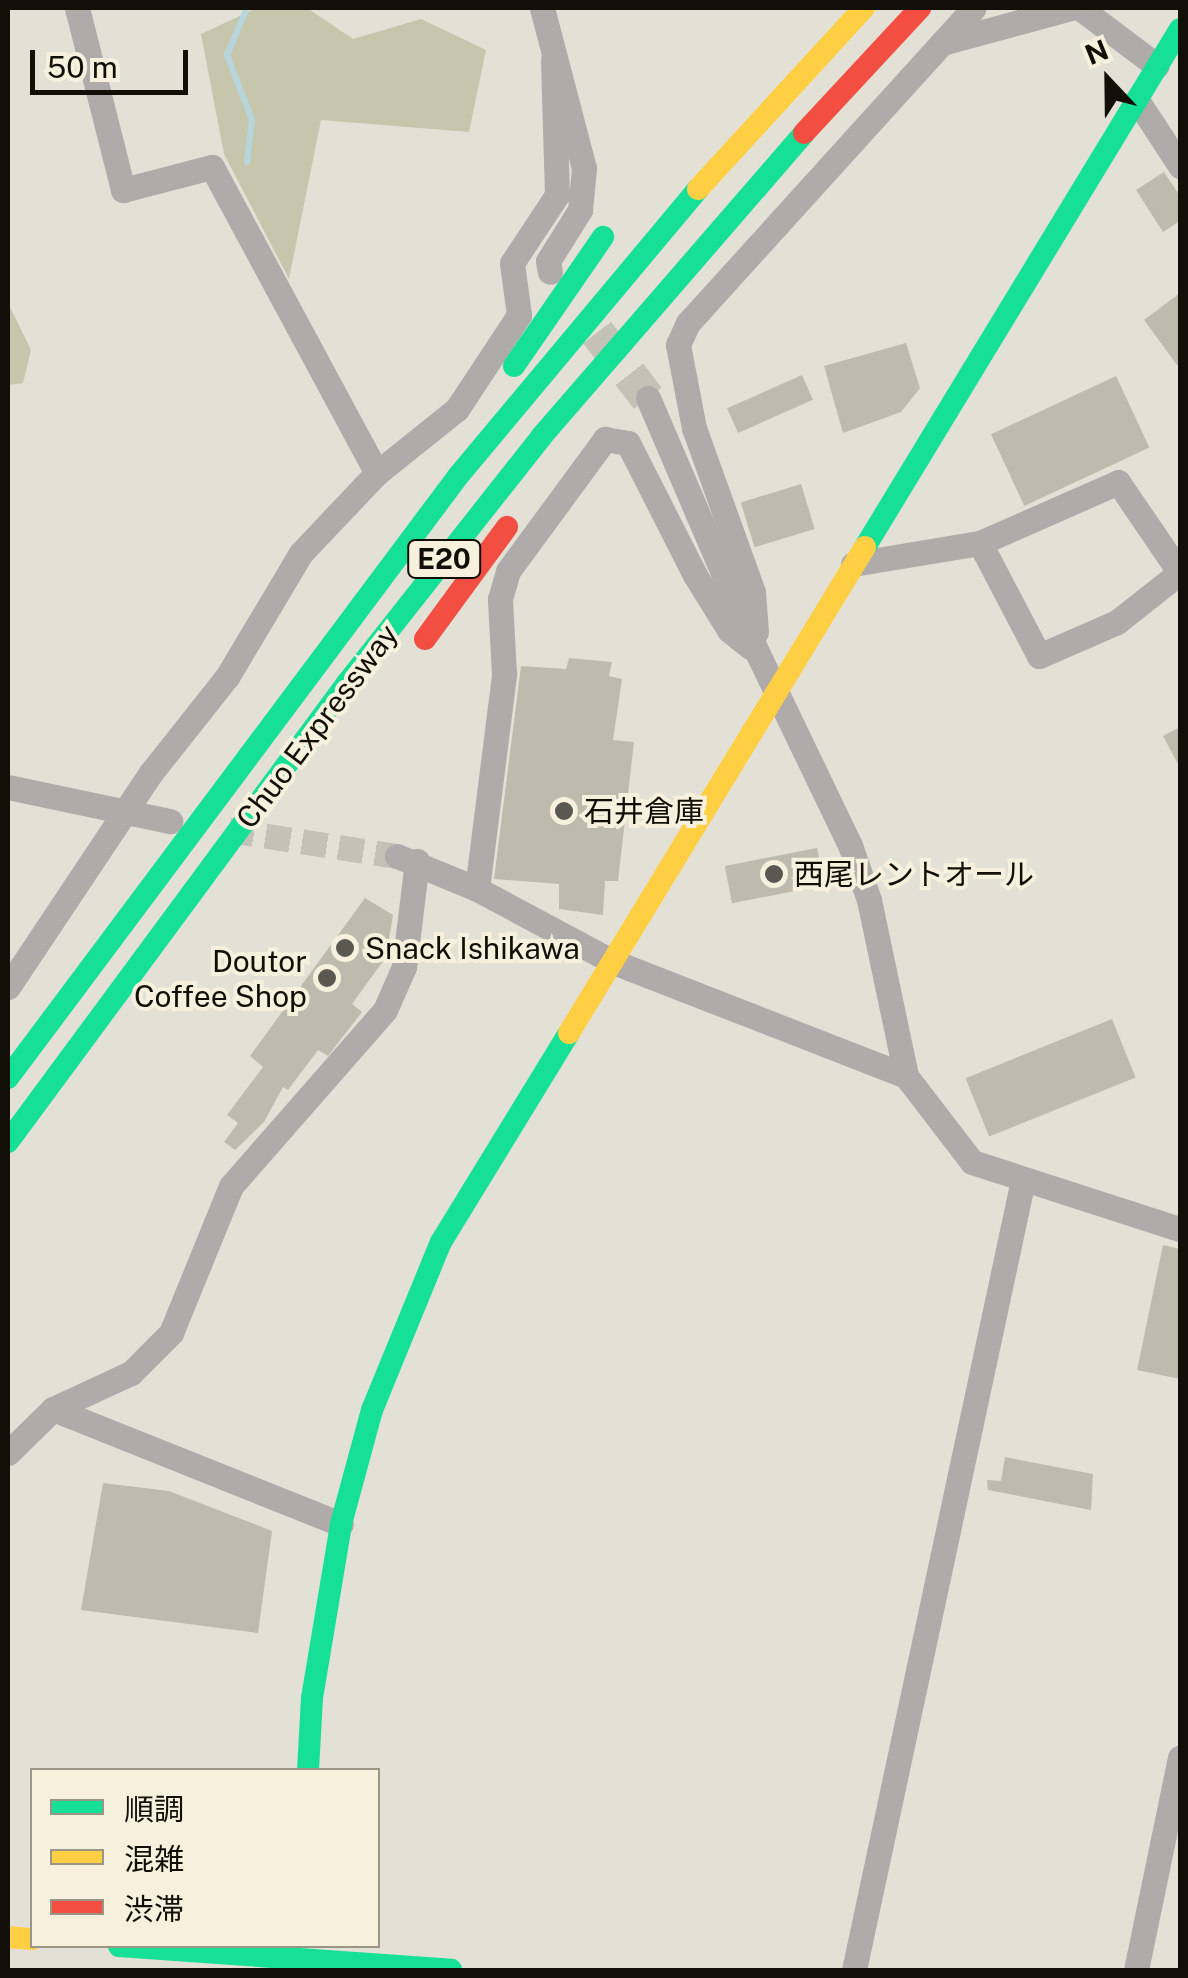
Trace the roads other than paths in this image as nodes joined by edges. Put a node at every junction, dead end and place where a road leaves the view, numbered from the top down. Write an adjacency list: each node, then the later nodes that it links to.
1 (78, 8): 19 (street)
2 (542, 8): 10 (street)
3 (864, 8): 27 (main road, Chuo Expressway / E20)
4 (920, 8): 14 (main road, Chuo Expressway / E20)
5 (974, 8): 9 (street)
6 (1072, 8): 9 (street)
7 (1080, 8): 11 (street)
8 (1180, 29): 11 (main road)
9 (942, 43): 25 (street)
10 (552, 60): 16 (street); 19 (street)
11 (1158, 66): 12 (main road)
12 (1138, 100): 13 (street); 22 (main road)
13 (1180, 166)
14 (721, 222): 18 (main road); 36 (main road, Chuo Expressway / E20)
15 (603, 236): 27 (main road)
16 (550, 272)
17 (648, 398): 25 (street)
18 (564, 450)
19 (376, 473): 29 (street)
20 (519, 511): 24 (main road)
21 (980, 543): 22 (street); 23 (street); 23 (street)
22 (853, 564): 26 (main road)
23 (1177, 577)
24 (426, 640)
25 (756, 652): 26 (street); 31 (street)
26 (775, 689): 32 (main road); 34 (street)
27 (283, 707): 35 (main road, Chuo Expressway / E20)
28 (8, 787): 29 (street)
29 (128, 810): 30 (street); 33 (street)
30 (170, 821)
31 (476, 889): 32 (street); 39 (street)
32 (610, 961): 34 (street); 41 (main road)
33 (8, 987)
34 (906, 1076): 37 (street)
35 (8, 1078)
36 (8, 1142)
37 (1023, 1180): 38 (street); 47 (street)
38 (1180, 1229)
39 (53, 1409): 40 (street); 41 (street)
40 (8, 1453)
41 (341, 1524): 43 (main road)
42 (1180, 1757): 48 (street)
43 (308, 1768)
44 (148, 1948): 45 (main road)
45 (296, 1958): 46 (main road)
46 (451, 1970)
47 (854, 1970)
48 (1136, 1970)

